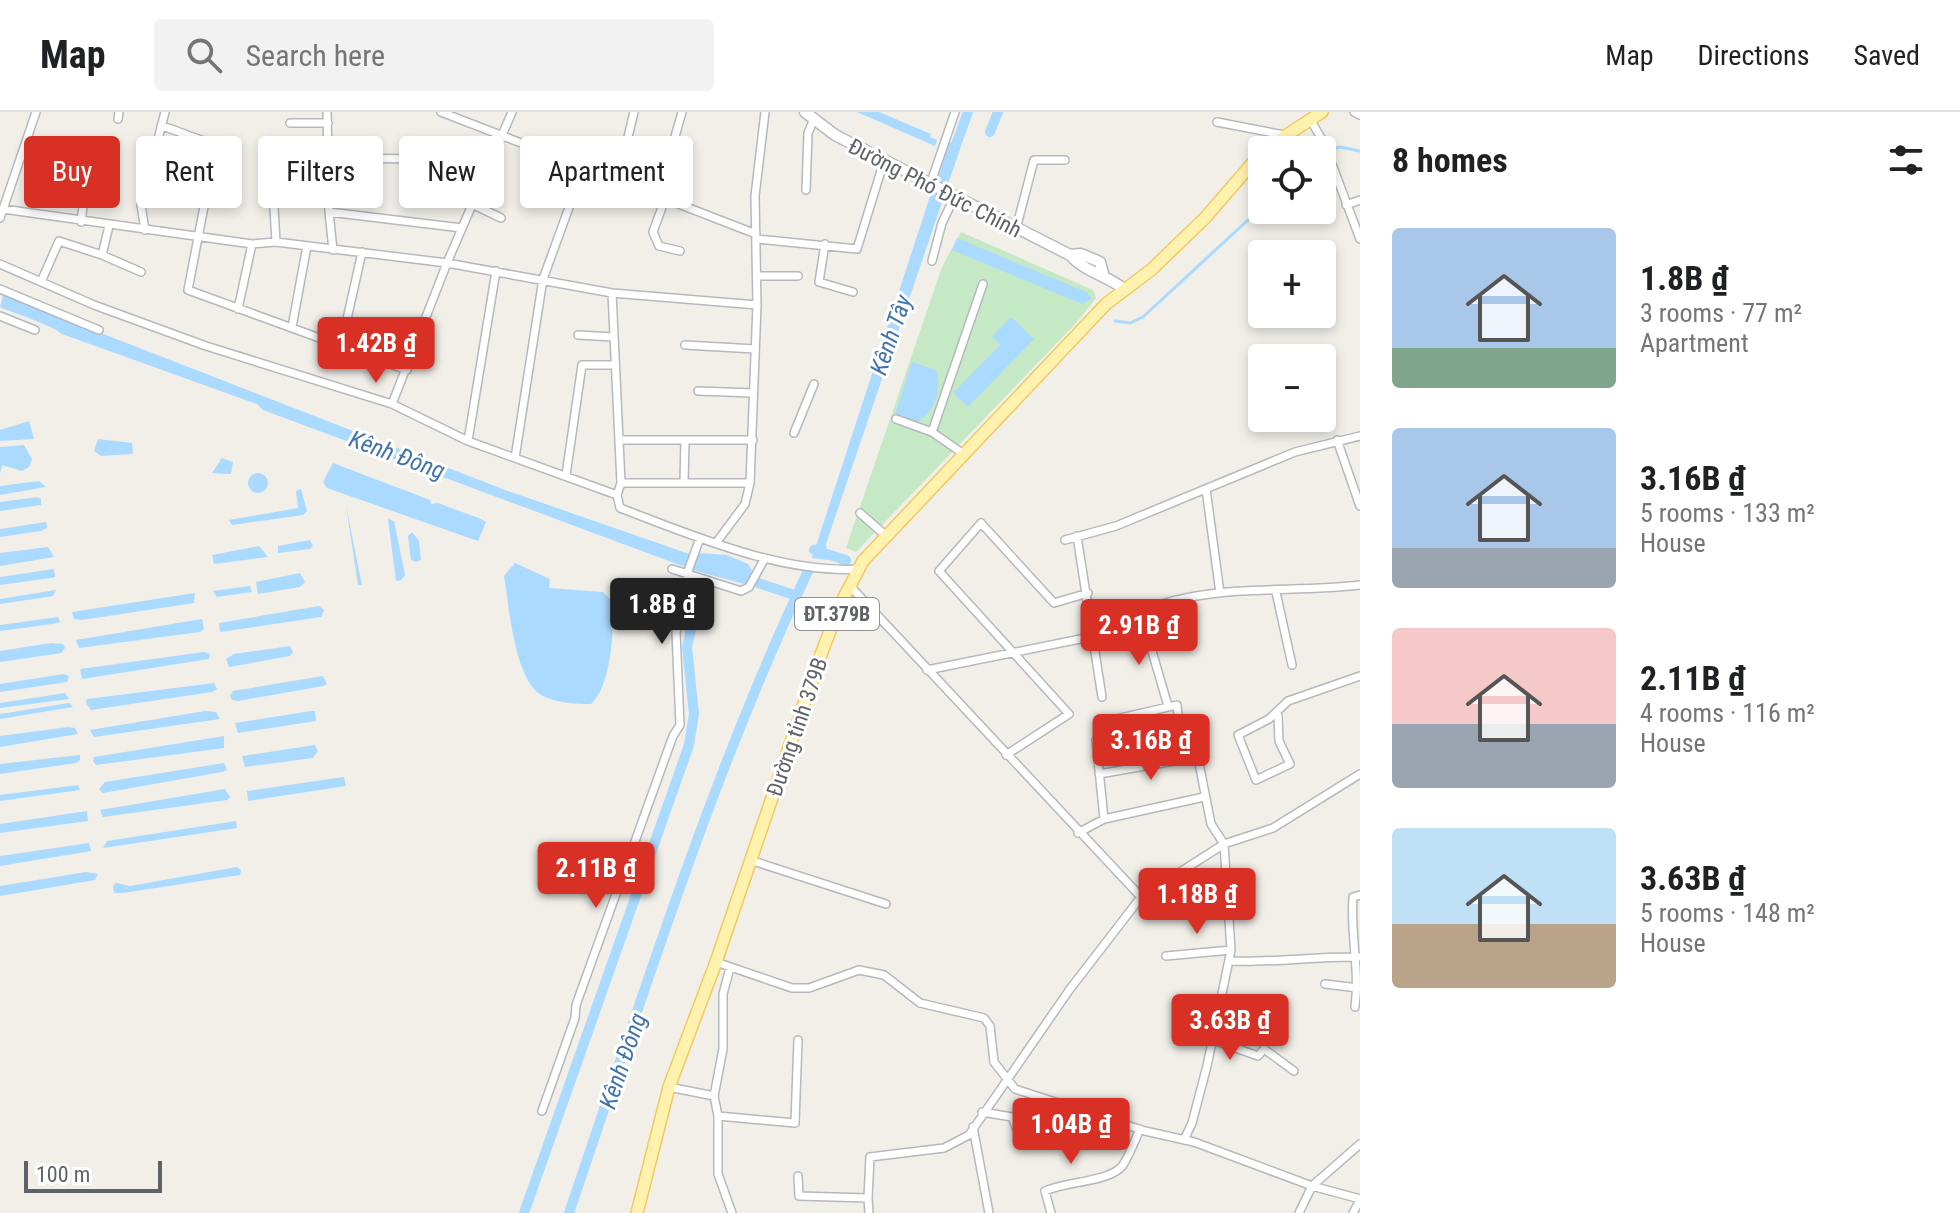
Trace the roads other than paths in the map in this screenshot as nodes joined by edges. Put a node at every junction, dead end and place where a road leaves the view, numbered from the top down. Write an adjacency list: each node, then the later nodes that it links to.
1 (36, 112): 42 (street)
2 (165, 112): 19 (street)
3 (327, 112): 18 (street)
4 (441, 112): 12 (street)
5 (512, 112): 22 (street)
6 (634, 112): 23 (street)
7 (682, 112): 24 (street)
8 (765, 112): 50 (street)
9 (955, 112): 28 (street)
10 (1322, 112): 15 (main road, Đường tỉnh 379B / ĐT.379B)
11 (1354, 112): 13 (street)
12 (456, 115): 22 (street)
13 (1360, 115)
14 (809, 116): 26 (main road, Đường Phó Đức Chính); 29 (street)
15 (1309, 118): 20 (main road, Đường tỉnh 379B / ĐT.379B); 32 (street)
16 (1217, 122): 20 (street)
17 (290, 123): 18 (street)
18 (328, 123): 21 (street)
19 (161, 126): 48 (street); 49 (street)
20 (1284, 135)
21 (329, 136)
22 (502, 136)
23 (628, 136)
24 (676, 136)
25 (1065, 160): 47 (street)
26 (884, 161): 28 (main road, Đường Phó Đức Chính); 54 (street)
27 (1248, 168): 71 (main road, Đường tỉnh 379B / ĐT.379B)
28 (929, 184): 30 (main road, Đường Phó Đức Chính)
29 (806, 190)
30 (952, 199): 47 (main road, Đường Phó Đức Chính); 60 (street)
31 (1360, 200): 32 (street)
32 (1346, 205): 51 (street)
33 (83, 208): 44 (street)
34 (274, 208): 52 (street)
35 (329, 208): 41 (street)
36 (472, 208): 46 (street)
37 (480, 208): 43 (street)
38 (569, 208): 67 (street)
39 (659, 208): 57 (street)
40 (687, 208): 50 (street)
41 (329, 212): 46 (street); 56 (street)
42 (1, 214): 44 (street)
43 (501, 218)
44 (81, 222): 45 (street)
45 (109, 226): 48 (street); 59 (street)
46 (462, 228): 61 (street)
47 (1016, 229): 71 (main road, Đường Phó Đức Chính)
48 (145, 230): 49 (street)
49 (201, 235): 53 (street); 75 (street)
50 (756, 236): 54 (street); 65 (street)
51 (1360, 239)
52 (276, 242): 53 (street); 55 (street)
53 (252, 244): 75 (street)
54 (825, 244): 72 (street)
55 (307, 246): 56 (street); 77 (street)
56 (333, 250): 58 (street)
57 (680, 251)
58 (362, 252): 61 (street); 83 (street)
59 (102, 255): 64 (street); 68 (street)
60 (932, 261)
61 (447, 263): 63 (street); 86 (street)
62 (0, 264): 68 (street)
63 (496, 271): 67 (street); 99 (street)
64 (141, 272)
65 (757, 276): 66 (street); 74 (street)
66 (798, 276)
67 (543, 279): 73 (street); 101 (street)
68 (41, 282): 90 (street)
69 (983, 284): 92 (street)
70 (0, 289): 79 (street)
71 (1124, 289): 100 (main road, Đường tỉnh 379B / ĐT.379B)
72 (853, 292)
73 (612, 293): 74 (street); 81 (street)
74 (757, 305): 84 (street)
75 (238, 309): 77 (street)
76 (0, 316): 78 (street)
77 (292, 327): 83 (street)
78 (35, 330)
79 (99, 330)
80 (578, 335): 81 (street)
81 (613, 337): 85 (street)
82 (685, 345): 84 (street)
83 (341, 346): 86 (street)
84 (755, 349): 89 (street)
85 (615, 365): 95 (street); 102 (street)
86 (407, 370): 90 (street)
87 (814, 384): 93 (street)
88 (698, 391): 89 (street)
89 (753, 393): 97 (street)
90 (392, 404): 99 (street)
91 (896, 419): 92 (street)
92 (932, 432): 100 (street)
93 (794, 433)
94 (1360, 436): 98 (street)
95 (621, 440): 96 (street); 103 (street)
96 (685, 440): 97 (street); 104 (street)
97 (753, 440): 105 (street)
98 (1337, 440): 106 (street); 108 (street)
99 (468, 441): 101 (street)
100 (962, 453): 110 (main road, Đường tỉnh 379B / ĐT.379B)
101 (515, 458): 102 (street)
102 (566, 475): 107 (street)
103 (621, 483): 104 (street); 107 (street)
104 (684, 483): 105 (street)
105 (750, 483): 114 (street)
106 (1206, 489): 111 (street); 123 (street)
107 (617, 495): 112 (street)
108 (1360, 506)
109 (860, 513): 110 (street)
110 (885, 535): 117 (main road, Đường tỉnh 379B / ĐT.379B)
111 (1077, 536): 113 (street); 122 (street)
112 (700, 538): 114 (street); 118 (street)
113 (1065, 540)
114 (716, 543): 115 (street)
115 (765, 558): 117 (street); 118 (street)
116 (672, 569): 118 (street)
117 (859, 569): 120 (main road, Đường tỉnh 379B / ĐT.379B)
118 (688, 573): 160 (street)
119 (1360, 585): 121 (street)
120 (850, 586): 128 (street); 141 (main road, Đường tỉnh 379B / ĐT.379B)
121 (1276, 592): 123 (street); 127 (street)
122 (1088, 593): 125 (street); 126 (street)
123 (1220, 593): 124 (street)
124 (1142, 617): 125 (street); 131 (street)
125 (1094, 636): 126 (street); 130 (street)
126 (1013, 652): 128 (street); 133 (street)
127 (1292, 665)
128 (927, 670): 133 (street)
129 (1360, 676): 132 (street)
130 (1102, 697)
131 (1168, 706): 134 (street); 135 (street)
132 (1278, 716)
133 (1006, 755): 139 (street)
134 (1197, 757): 135 (street); 137 (street)
135 (1099, 774): 138 (street)
136 (1360, 774): 140 (street)
137 (1204, 797): 138 (street); 140 (street)
138 (1104, 819): 139 (street)
139 (1078, 833): 143 (street)
140 (1224, 844): 143 (street); 145 (street)
141 (750, 860): 144 (street); 149 (main road, Đường tỉnh 379B / ĐT.379B)
142 (1360, 895): 147 (street)
143 (1141, 897): 157 (street)
144 (886, 904)
145 (1231, 950): 146 (street); 148 (street)
146 (1166, 956)
147 (1359, 957): 148 (street); 152 (street)
148 (1229, 961): 155 (street)
149 (716, 962): 150 (street); 158 (main road, Đường tỉnh 379B / ĐT.379B)
150 (730, 968): 157 (street); 159 (street)
151 (1325, 984): 152 (street)
152 (1358, 988): 153 (street)
153 (1355, 1007)
154 (798, 1040): 162 (street)
155 (1213, 1040): 156 (street); 166 (street)
156 (1294, 1071)
157 (1005, 1078): 161 (street); 164 (street)
158 (669, 1087): 159 (street); 172 (main road, Đường tỉnh 379B / ĐT.379B)
159 (714, 1096): 162 (street)
160 (542, 1111)
161 (982, 1112): 163 (street); 165 (street)
162 (718, 1116): 173 (street)
163 (973, 1127): 170 (street); 175 (street)
164 (1140, 1129): 166 (street); 176 (street)
165 (1018, 1132)
166 (1184, 1140): 169 (street)
167 (1360, 1144): 169 (street)
168 (798, 1176): 170 (street)
169 (1312, 1186): 171 (street); 177 (street)
170 (868, 1198): 174 (street)
171 (1360, 1199): 178 (street)
172 (637, 1213)
173 (732, 1213)
174 (869, 1213)
175 (989, 1213)
176 (1051, 1213)
177 (1299, 1213)
178 (1353, 1213)

